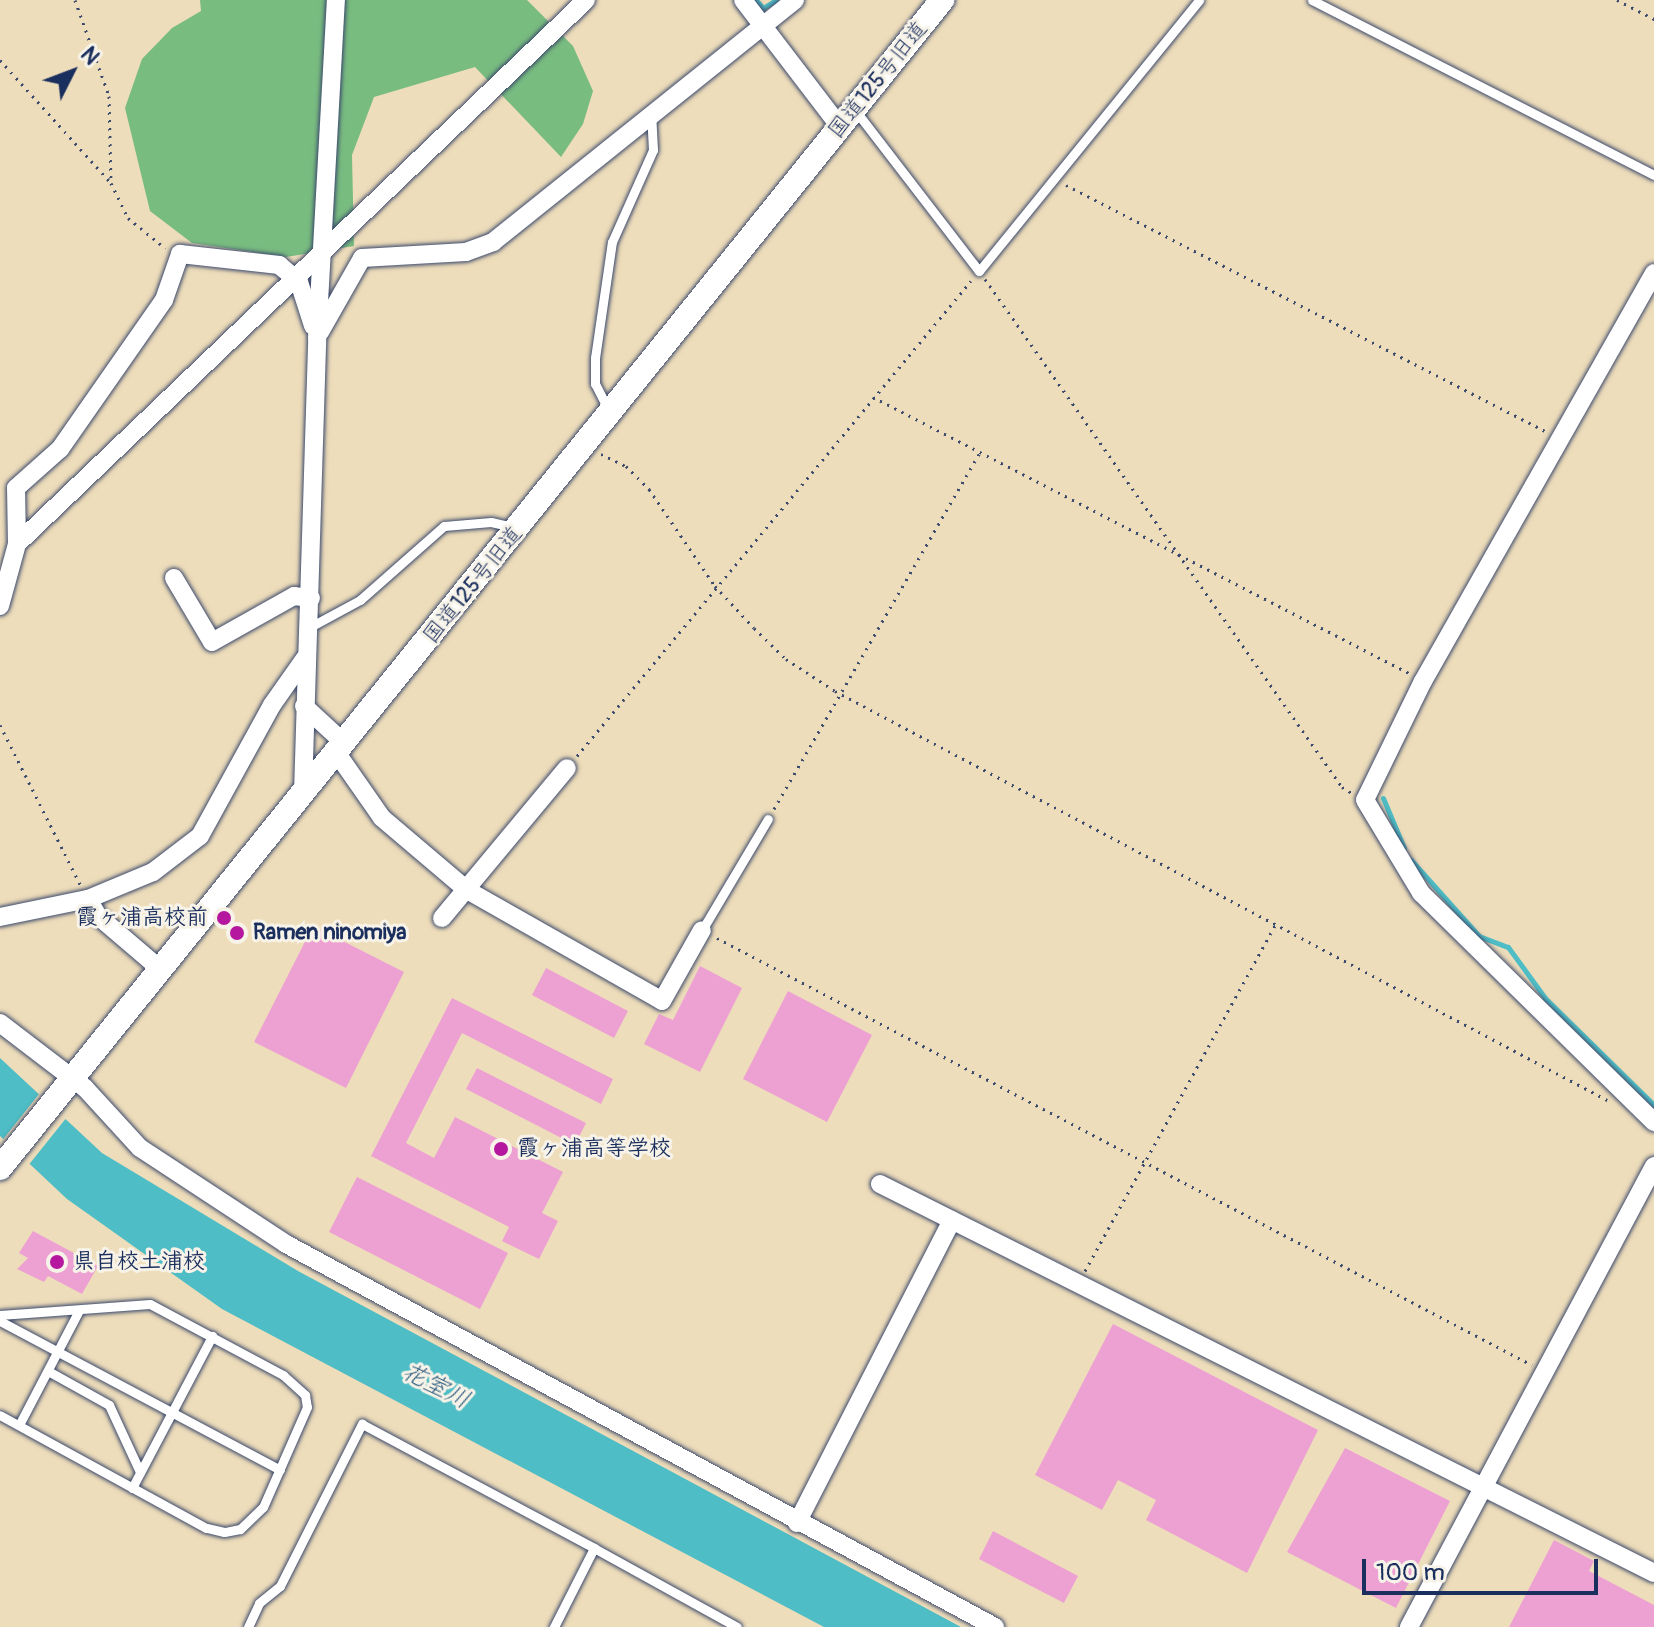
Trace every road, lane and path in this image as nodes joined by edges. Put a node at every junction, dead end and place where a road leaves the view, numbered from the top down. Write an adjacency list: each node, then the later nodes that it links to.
1 (75, 0): 17 (path)
2 (336, 0): 18 (street)
3 (586, 0): 18 (street)
4 (743, 0): 11 (street)
5 (795, 0): 11 (street)
6 (942, 0): 14 (street, 国道125号旧道)
7 (1199, 0): 16 (lane)
8 (1312, 0): 15 (lane)
9 (1617, 0): 10 (path)
10 (1654, 19)
11 (760, 24): 13 (street); 14 (street)
12 (0, 60): 17 (path)
13 (651, 117): 23 (street); 25 (lane)
14 (847, 118): 20 (lane); 25 (street, 国道125号旧道)
15 (1654, 175)
16 (1056, 179): 20 (lane); 26 (path)
17 (111, 183): 19 (path)
18 (323, 251): 22 (street); 23 (street)
19 (180, 254): 22 (street); 30 (street)
20 (979, 271): 24 (path); 31 (path)
21 (1654, 273): 26 (street)
22 (295, 278): 23 (street); 30 (street)
23 (317, 338): 34 (street)
24 (873, 397): 28 (path); 33 (path)
25 (611, 414): 27 (street, 国道125号旧道)
26 (1561, 439): 38 (street)
27 (585, 446): 29 (street, 国道125号旧道); 33 (path)
28 (980, 452): 31 (path); 39 (path)
29 (519, 529): 36 (lane); 42 (street, 国道125号旧道)
30 (17, 544): 35 (street)
31 (1184, 556): 38 (path); 45 (path)
32 (174, 578): 34 (street)
33 (715, 586): 39 (path); 43 (path)
34 (311, 598): 36 (street)
35 (0, 606)
36 (310, 627): 37 (street)
37 (305, 658): 40 (street); 48 (street)
38 (1423, 681): 45 (street)
39 (842, 695): 46 (path); 51 (path)
40 (304, 706): 42 (street); 44 (street)
41 (0, 725): 48 (path)
42 (340, 748): 44 (street, 国道125号旧道); 47 (street)
43 (567, 768): 47 (street)
44 (303, 792): 53 (street, 国道125号旧道)
45 (1365, 800): 57 (street)
46 (768, 819): 52 (lane)
47 (467, 890): 50 (street); 52 (street)
48 (88, 899): 49 (street); 53 (street)
49 (0, 917)
50 (442, 918)
51 (1276, 924): 55 (path); 58 (path)
52 (702, 930): 58 (path)
53 (160, 969): 56 (street, 国道125号旧道)
54 (0, 1023): 56 (street)
55 (1572, 1083)
56 (67, 1085): 59 (street, 国道125号旧道); 77 (street)
57 (1654, 1122)
58 (1143, 1161): 63 (path); 68 (path)
59 (3, 1165)
60 (1654, 1166): 68 (street)
61 (880, 1184): 62 (street)
62 (952, 1220): 63 (street); 77 (street)
63 (1080, 1281): 75 (street)
64 (79, 1310): 65 (lane); 66 (lane); 67 (lane)
65 (0, 1318): 67 (lane)
66 (212, 1336): 70 (lane); 73 (lane)
67 (57, 1352): 69 (lane); 70 (lane)
68 (1542, 1370): 75 (street)
69 (48, 1371): 72 (lane); 74 (lane)
70 (172, 1413): 73 (lane); 74 (lane)
71 (0, 1415): 72 (lane)
72 (19, 1425): 76 (lane)
73 (280, 1470): 76 (lane)
74 (140, 1472): 76 (lane)
75 (1481, 1485): 79 (street); 84 (street)
76 (132, 1488)
77 (797, 1523): 83 (street)
78 (594, 1548): 80 (lane); 81 (lane); 82 (lane)
79 (1654, 1573)
80 (248, 1627)
81 (554, 1627)
82 (737, 1627)
83 (995, 1627)
84 (1409, 1627)

